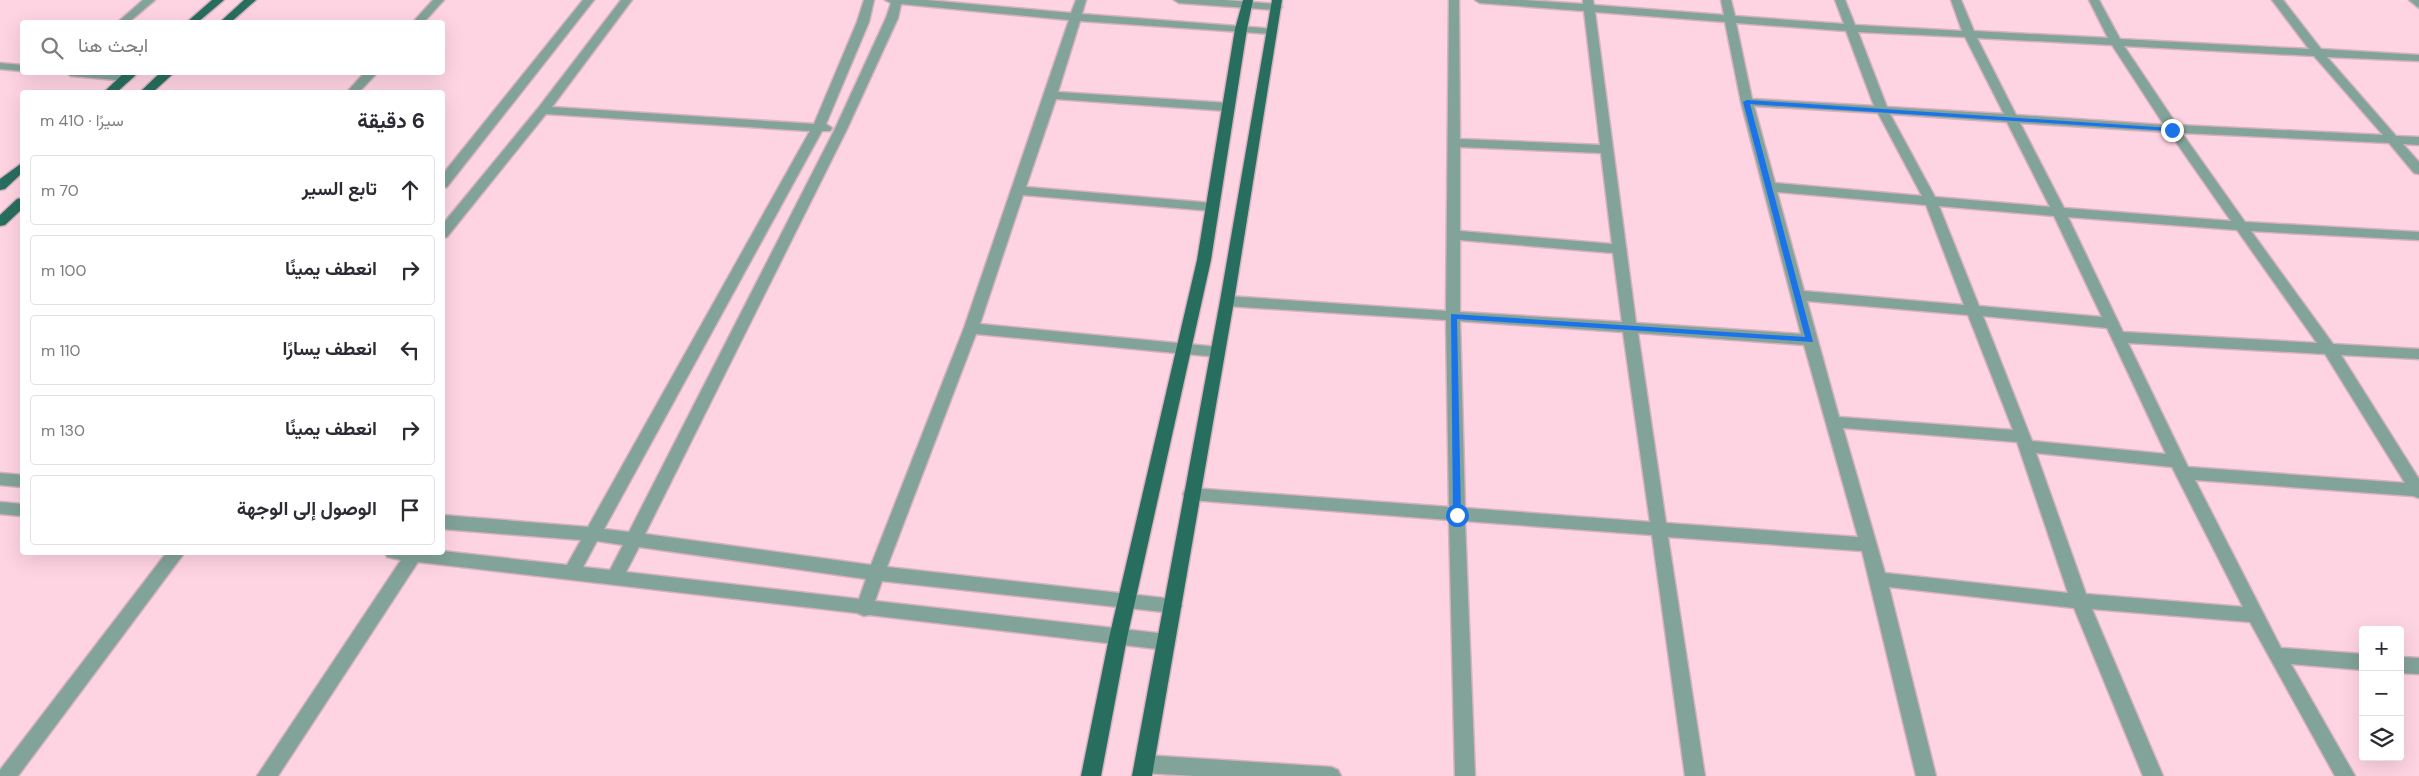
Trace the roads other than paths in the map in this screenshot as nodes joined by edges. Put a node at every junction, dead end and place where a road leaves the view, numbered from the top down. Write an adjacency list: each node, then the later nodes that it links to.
1 (150, 0): 26 (street)
2 (219, 0): 27 (main road)
3 (251, 0): 28 (main road)
4 (439, 0): 29 (street)
5 (589, 0): 60 (street)
6 (627, 0): 48 (street)
7 (869, 0): 51 (street)
8 (890, 0): 9 (street)
9 (897, 0): 24 (street); 52 (street)
10 (1081, 0): 24 (street)
11 (1179, 0): 20 (street)
12 (1454, 0): 56 (street)
13 (1480, 0): 22 (street)
14 (1726, 0): 25 (street)
15 (1840, 0): 30 (street)
16 (1956, 0): 33 (street)
17 (2094, 0): 34 (street)
18 (2277, 0): 35 (street)
19 (2414, 0): 23 (street)
20 (1247, 2): 21 (street); 31 (main road)
21 (1276, 3): 32 (main road)
22 (1589, 4): 25 (street); 57 (street)
23 (2419, 5)
24 (1074, 17): 31 (street); 45 (street)
25 (1730, 19): 30 (street); 46 (street)
26 (125, 20)
27 (194, 20)
28 (227, 20)
29 (420, 20)
30 (1850, 28): 33 (street); 49 (street)
31 (1241, 29): 32 (street); 47 (main road)
32 (1272, 31): 75 (main road)
33 (1969, 34): 34 (street); 50 (street)
34 (2116, 42): 35 (street); 53 (street)
35 (2318, 53): 36 (street); 54 (street)
36 (2419, 58)
37 (0, 66): 38 (street)
38 (20, 68)
39 (131, 75): 42 (main road)
40 (166, 75): 43 (main road)
41 (369, 75): 44 (street)
42 (112, 90)
43 (148, 90)
44 (355, 90)
45 (1051, 96): 47 (street); 63 (street)
46 (1747, 102): 49 (street); 62 (street)
47 (1228, 107): 66 (main road)
48 (543, 110): 51 (street); 70 (street)
49 (1882, 110): 50 (street); 64 (street)
50 (2011, 118): 53 (street); 67 (street)
51 (818, 128): 52 (street); 99 (street)
52 (840, 129): 100 (street)
53 (2172, 130): 54 (street); 69 (street)
54 (2393, 140): 55 (street); 59 (street)
55 (2419, 141)
56 (1453, 143): 57 (street); 71 (street)
57 (1606, 149): 73 (street)
58 (20, 169): 61 (main road)
59 (2419, 170)
60 (445, 180)
61 (0, 186)
62 (1769, 187): 64 (street); 74 (street)
63 (1018, 192): 66 (street); 79 (street)
64 (1931, 202): 67 (street); 76 (street)
65 (20, 204): 68 (main road)
66 (1212, 207): 83 (main road)
67 (2059, 212): 69 (street); 78 (street)
68 (0, 222)
69 (2241, 226): 72 (street); 84 (street)
70 (445, 230)
71 (1455, 235): 73 (street); 77 (street)
72 (2419, 236)
73 (1620, 249): 80 (street)
74 (1798, 295): 76 (street); 82 (street)
75 (1227, 300): 77 (street); 85 (main road)
76 (1975, 311): 78 (street); 88 (street)
77 (1453, 316): 80 (street); 96 (street)
78 (2112, 323): 81 (street)
79 (972, 328): 83 (street); 105 (street)
80 (1630, 330): 82 (street); 98 (street)
81 (2118, 337): 84 (street); 89 (street)
82 (1810, 340): 87 (street)
83 (1182, 349): 85 (street); 109 (main road)
84 (2330, 350): 86 (street); 92 (street)
85 (1218, 352): 93 (main road)
86 (2419, 354)
87 (1834, 422): 88 (street); 101 (street)
88 (2024, 442): 89 (street); 108 (street)
89 (2180, 467): 92 (street); 112 (street)
90 (0, 479): 91 (street)
91 (20, 481)
92 (2419, 491)
93 (1191, 494): 96 (street); 110 (main road)
94 (0, 508): 95 (street)
95 (20, 510)
96 (1457, 515): 98 (street); 124 (street)
97 (445, 522): 99 (street)
98 (1658, 530): 101 (street); 125 (street)
99 (594, 534): 100 (street); 104 (street)
100 (634, 541): 105 (street); 106 (street)
101 (1869, 545): 107 (street)
102 (175, 555): 120 (street)
103 (413, 555): 104 (street); 121 (street)
104 (571, 573): 106 (street)
105 (876, 573): 109 (street); 111 (street)
106 (615, 577): 111 (street)
107 (1878, 579): 108 (street); 126 (street)
108 (2080, 601): 112 (street); 127 (street)
109 (1127, 602): 110 (street); 113 (main road)
110 (1173, 606): 114 (main road)
111 (864, 609): 113 (street)
112 (2256, 615): 115 (street)
113 (1118, 638): 114 (street); 122 (main road)
114 (1166, 642): 119 (main road)
115 (2276, 655): 116 (street); 128 (street)
116 (2359, 662)
117 (2404, 665): 118 (street)
118 (2419, 666)
119 (1143, 770): 123 (street)
120 (7, 776)
121 (268, 776)
122 (1091, 776)
123 (1331, 776)
124 (1465, 776)
125 (1695, 776)
126 (1926, 776)
127 (2154, 776)
128 (2344, 776)

